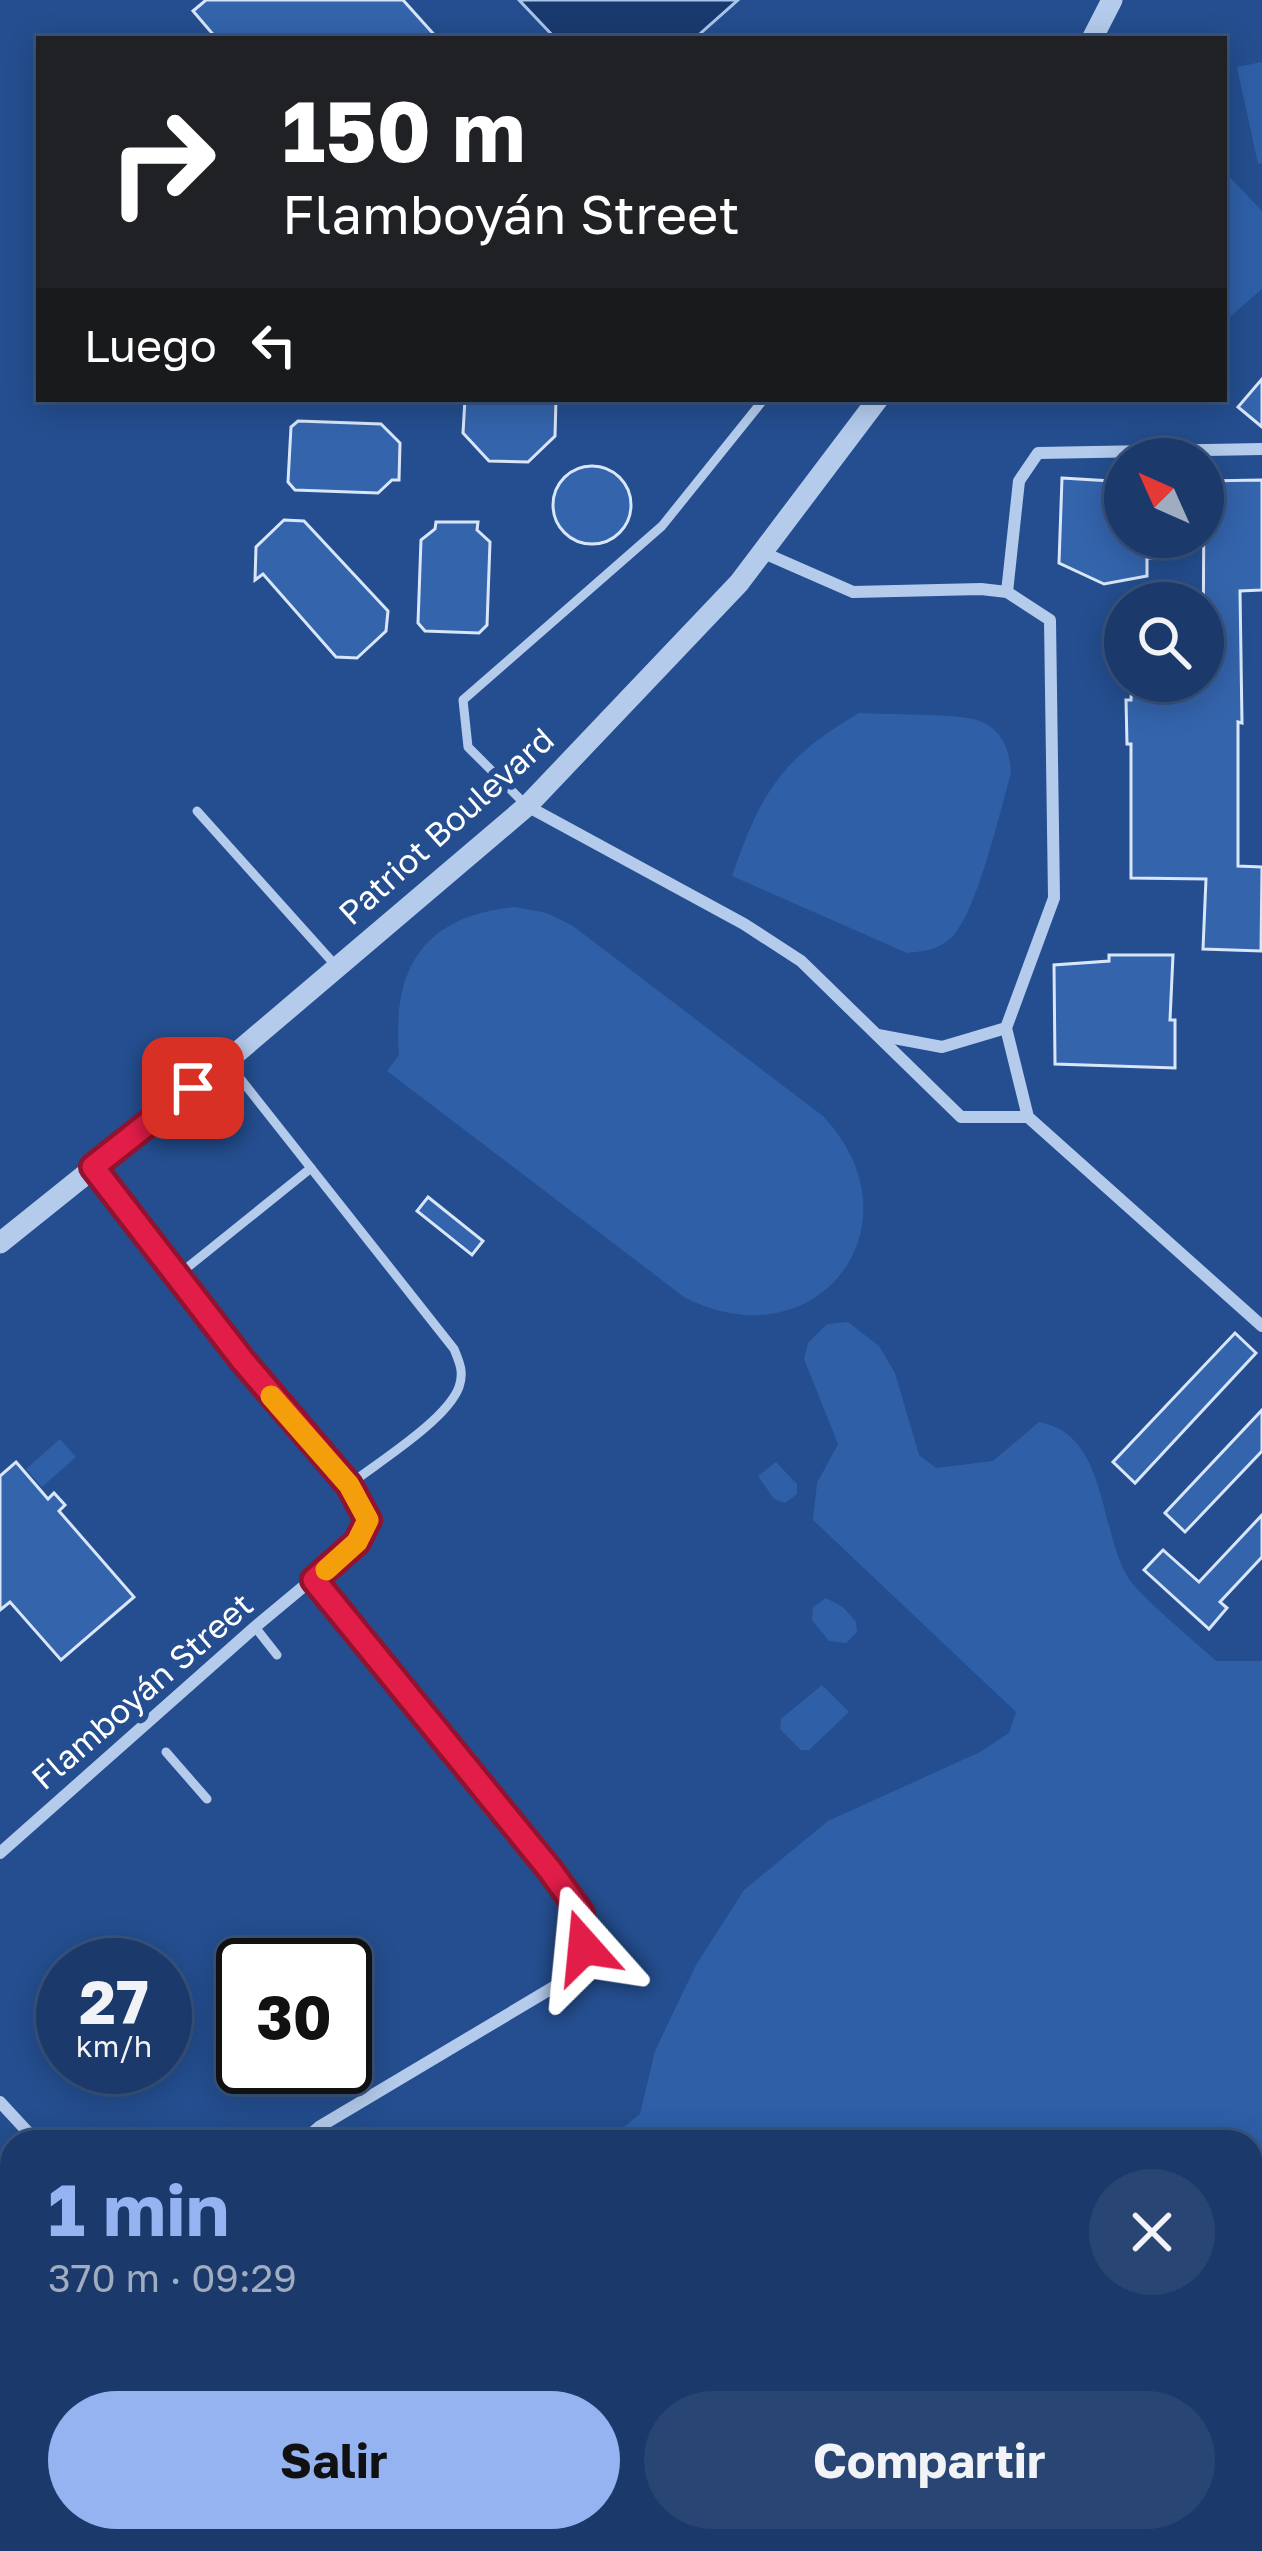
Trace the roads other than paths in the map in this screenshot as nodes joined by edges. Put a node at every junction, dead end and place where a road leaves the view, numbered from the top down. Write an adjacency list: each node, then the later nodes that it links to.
1 (1112, 0): 2 (street)
2 (1094, 36)
3 (762, 402): 8 (lane)
4 (876, 402): 6 (street, Patriot Boulevard)
5 (1262, 449): 7 (street)
6 (764, 553): 7 (street); 8 (street, Patriot Boulevard)
7 (1007, 592): 11 (street)
8 (526, 806): 10 (street, Patriot Boulevard); 12 (street)
9 (197, 811): 10 (lane)
10 (337, 967): 13 (street, Patriot Boulevard)
11 (1006, 1028): 12 (street); 14 (street)
12 (877, 1034): 14 (street)
13 (226, 1061): 15 (street, Patriot Boulevard); 16 (lane)
14 (1028, 1117): 19 (street)
15 (93, 1167): 17 (street, Patriot Boulevard); 18 (street)
16 (310, 1168): 18 (lane); 20 (lane)
17 (0, 1243)
18 (178, 1275): 20 (street)
19 (1262, 1326)
20 (349, 1485): 21 (street, Flamboyán Street)
21 (314, 1580): 22 (street, Flamboyán Street); 29 (street)
22 (255, 1627): 23 (lane); 26 (street, Flamboyán Street)
23 (277, 1655)
24 (166, 1752): 25 (lane)
25 (207, 1799)
26 (0, 1853)
27 (0, 2102): 28 (street)
28 (26, 2130)
29 (315, 2130)

